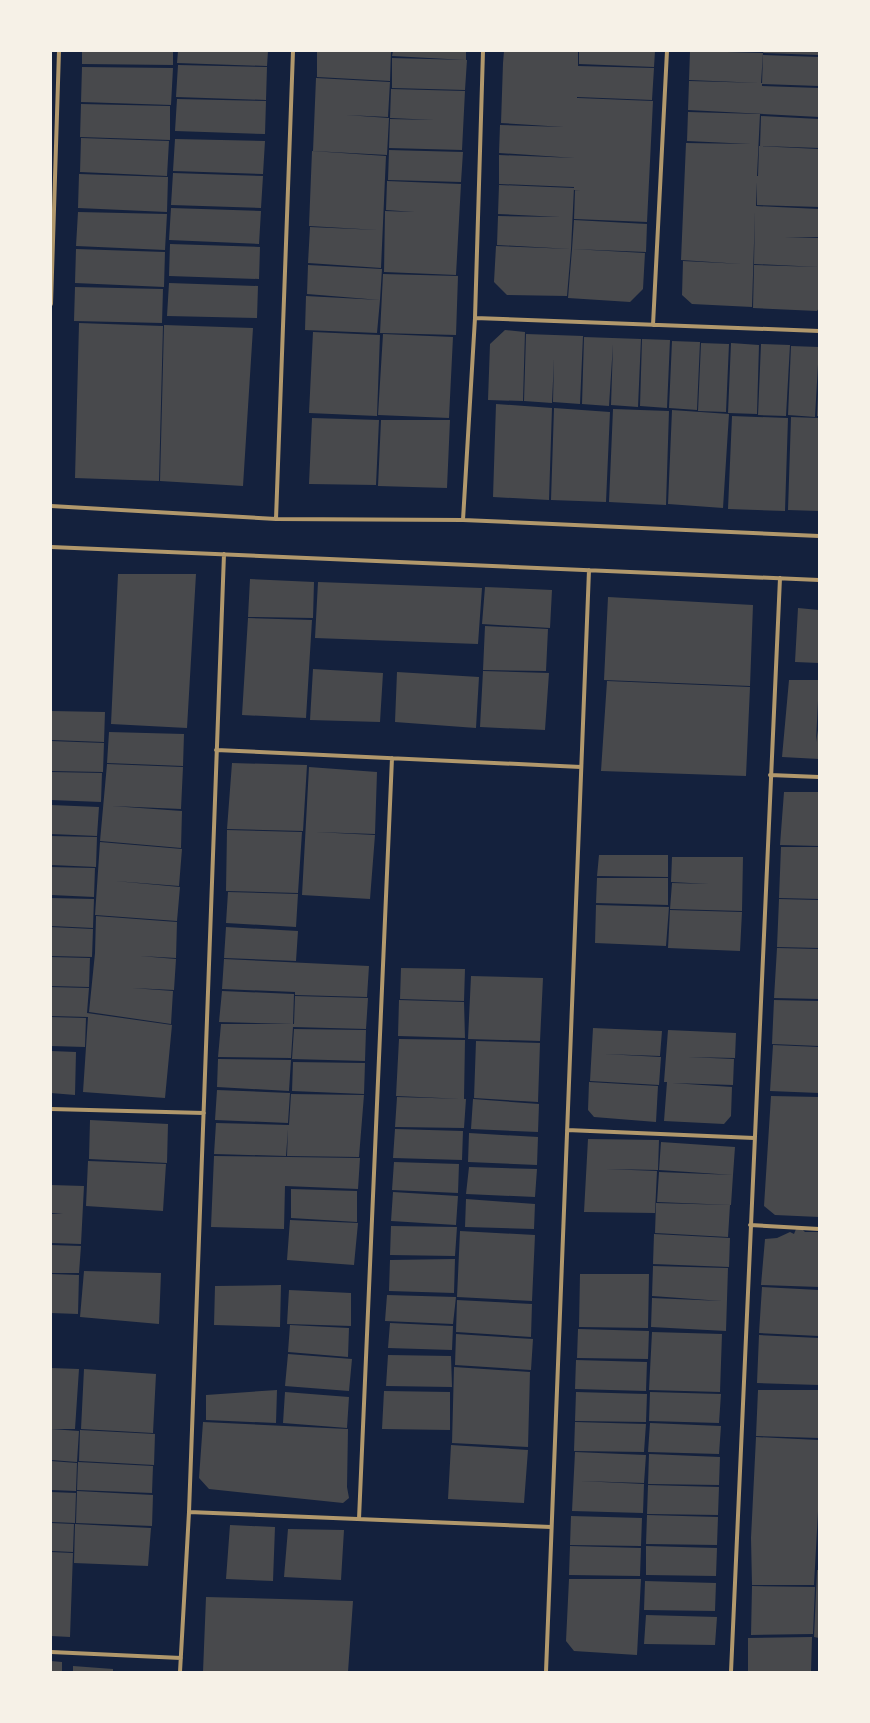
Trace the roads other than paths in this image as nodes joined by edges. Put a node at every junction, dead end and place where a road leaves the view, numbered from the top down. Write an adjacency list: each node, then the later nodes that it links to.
1 (58, 51): 5 (street)
2 (293, 51): 11 (street)
3 (483, 51): 7 (street)
4 (667, 51): 8 (street)
5 (51, 297): 6 (street)
6 (51, 304)
7 (475, 318): 8 (street); 12 (street)
8 (653, 325): 9 (street)
9 (819, 331)
10 (51, 506): 11 (street)
11 (276, 519): 12 (street)
12 (463, 520): 13 (street)
13 (819, 536)
14 (51, 547): 15 (street)
15 (224, 554): 16 (street); 19 (street)
16 (589, 570): 17 (street); 21 (street)
17 (780, 578): 18 (street); 22 (street)
18 (819, 580)
19 (216, 750): 20 (street); 25 (street)
20 (392, 758): 21 (street); 31 (street)
21 (581, 767): 26 (street)
22 (770, 775): 23 (street); 27 (street)
23 (819, 777)
24 (51, 1109): 25 (street)
25 (204, 1113): 30 (street)
26 (567, 1130): 27 (street); 32 (street)
27 (754, 1138): 28 (street)
28 (750, 1226): 29 (street); 37 (street)
29 (819, 1229)
30 (189, 1512): 31 (street); 34 (street)
31 (359, 1519): 32 (street)
32 (551, 1527): 36 (street)
33 (51, 1652): 34 (street)
34 (181, 1658): 35 (street)
35 (180, 1672)
36 (546, 1672)
37 (731, 1672)

